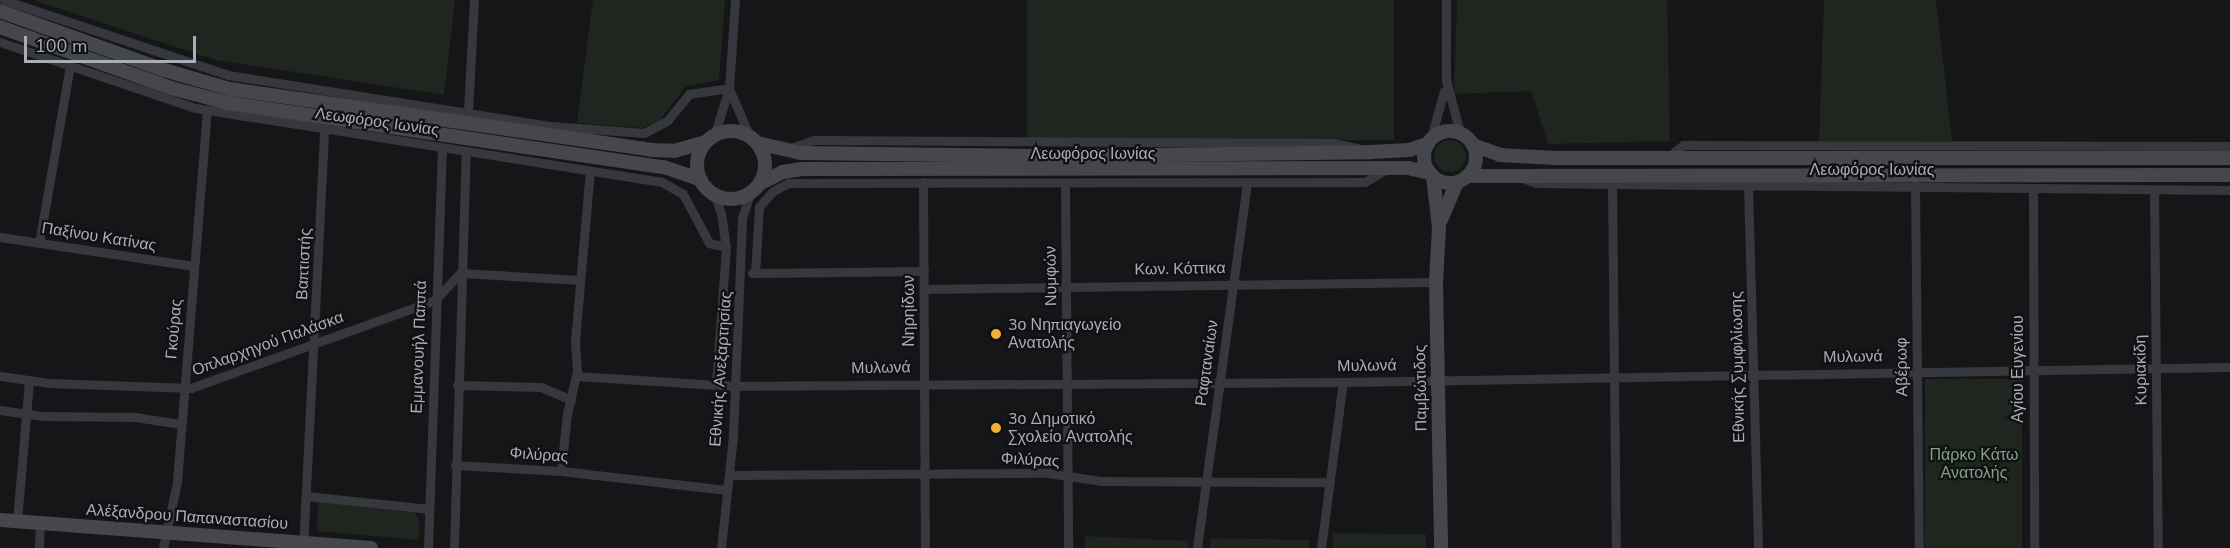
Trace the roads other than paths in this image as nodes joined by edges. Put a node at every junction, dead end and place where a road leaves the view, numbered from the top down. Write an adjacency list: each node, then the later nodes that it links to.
1 (4, 0): 12 (street)
2 (474, 0): 12 (street)
3 (735, 0): 10 (street)
4 (1446, 0): 9 (street)
5 (0, 11): 12 (street, Λεωφόρος Ιωνίας)
6 (0, 27): 18 (street)
7 (0, 42): 8 (street, Λεωφόρος Ιωνίας)
8 (70, 65): 11 (street, Λεωφόρος Ιωνίας); 44 (street)
9 (1446, 80): 14 (street); 17 (street)
10 (729, 88): 12 (street); 15 (street); 16 (street)
11 (207, 111): 13 (street, Λεωφόρος Ιωνίας); 46 (street, Γκούρας)
12 (467, 116): 15 (street, Λεωφόρος Ιωνίας)
13 (324, 131): 21 (street, Λεωφόρος Ιωνίας); 57 (street, Βαπτιστής)
14 (1460, 133): 17 (street); 19 (street)
15 (710, 139): 16 (street, Λεωφόρος Ιωνίας); 30 (street)
16 (754, 140): 17 (street, Λεωφόρος Ιωνίας); 37 (street)
17 (1429, 142): 27 (street)
18 (467, 144): 21 (street, Λεωφόρος Ιωνίας); 25 (street, Λεωφόρος Ιωνίας); 30 (street, Λεωφόρος Ιωνίας); 48 (street)
19 (1473, 145): 23 (street, Λεωφόρος Ιωνίας); 29 (street)
20 (2230, 146): 23 (street, Λεωφόρος Ιωνίας)
21 (442, 148): 56 (street, Εμμανουήλ Παππά)
22 (2230, 158): 23 (street, Λεωφόρος Ιωνίας)
23 (1666, 159)
24 (1388, 168): 27 (street, Λεωφόρος Ιωνίας); 32 (street); 37 (street, Λεωφόρος Ιωνίας)
25 (590, 171): 45 (street, Λεωφόρος Ιωνίας); 51 (street)
26 (1515, 174): 28 (street, Λεωφόρος Ιωνίας); 29 (street, Λεωφόρος Ιωνίας); 34 (street, Λεωφόρος Ιωνίας)
27 (1431, 175): 29 (street); 42 (street, Παμβώτιδος)
28 (2230, 175)
29 (1462, 179): 42 (street, Παμβώτιδος)
30 (701, 180): 41 (street, Λεωφόρος Ιωνίας)
31 (923, 182): 33 (street); 47 (street, Νηρηίδων); 50 (street)
32 (1247, 183): 33 (street); 53 (street, Ραφταναίων)
33 (1065, 184): 54 (street, Νυμφών)
34 (1612, 184): 35 (street, Λεωφόρος Ιωνίας); 63 (street)
35 (1748, 186): 36 (street, Λεωφόρος Ιωνίας); 62 (street, Εθνικής Συμφιλίωσης)
36 (1915, 186): 38 (street, Λεωφόρος Ιωνίας); 61 (street, Αβέρωφ)
37 (755, 188): 41 (street, Λεωφόρος Ιωνίας); 49 (street, Εθνικής Ανεξαρτησίας)
38 (2033, 189): 40 (street, Λεωφόρος Ιωνίας); 60 (street, Αγίου Ευγενίου)
39 (2230, 190): 40 (street, Λεωφόρος Ιωνίας)
40 (2154, 191): 59 (street, Κυριακίδη)
41 (714, 194): 45 (street, Εθνικής Ανεξαρτησίας)
42 (1438, 228): 52 (street, Παμβώτιδος)
43 (0, 237): 44 (street, Παξίνου Κατίνας)
44 (39, 243): 46 (street, Παξίνου Κατίνας)
45 (726, 246): 72 (street, Εθνικής Ανεξαρτησίας)
46 (194, 266): 75 (street, Γκούρας)
47 (924, 271): 50 (street); 55 (street, Νηρηίδων)
48 (459, 273): 51 (street); 56 (street); 73 (street)
49 (742, 273): 50 (street); 74 (street, Εθνικής Ανεξαρτησίας)
50 (755, 273)
51 (580, 280): 65 (street)
52 (1436, 282): 53 (street, Κων. Κόττικα); 66 (street, Παμβώτιδος)
53 (1233, 283): 54 (street, Κων. Κόττικα); 71 (street, Ραφταναίων)
54 (1066, 286): 55 (street, Κων. Κόττικα); 69 (street, Νυμφών)
55 (924, 289): 68 (street, Νηρηίδων)
56 (435, 300): 57 (street, Οπλαρχηγού Παλάσκα); 89 (street, Εμμανουήλ Παππά)
57 (315, 343): 75 (street, Οπλαρχηγού Παλάσκα); 88 (street, Βαπτιστής)
58 (2230, 367): 59 (street, Μυλωνά)
59 (2156, 368): 60 (street, Μυλωνά); 110 (street, Κυριακίδη)
60 (2033, 370): 61 (street, Μυλωνά); 109 (street, Αγίου Ευγενίου)
61 (1917, 371): 62 (street, Μυλωνά); 108 (street, Αβέρωφ)
62 (1753, 373): 63 (street, Μυλωνά); 107 (street, Εθνικής Συμφιλίωσης)
63 (1614, 375): 66 (street, Μυλωνά); 106 (street)
64 (0, 376): 67 (street, Οπλαρχηγού Παλάσκα)
65 (577, 376): 72 (street, Μυλωνά); 76 (street)
66 (1438, 379): 70 (street, Μυλωνά); 105 (street, Παμβώτιδος)
67 (29, 381): 75 (street, Οπλαρχηγού Παλάσκα); 78 (street)
68 (924, 382): 69 (street, Μυλωνά); 74 (street, Μυλωνά); 82 (street, Νηρηίδων)
69 (1067, 382): 71 (street, Μυλωνά); 84 (street, Νυμφών)
70 (1343, 382): 71 (street, Μυλωνά); 86 (street)
71 (1220, 383): 85 (street, Ραφταναίων)
72 (716, 384): 74 (street, Μυλωνά)
73 (457, 385): 76 (street); 80 (street)
74 (734, 386): 83 (street, Εθνικής Ανεξαρτησίας)
75 (184, 389): 79 (street, Γκούρας)
76 (571, 400): 81 (street)
77 (0, 410): 78 (street)
78 (26, 414): 79 (street); 91 (street)
79 (181, 424): 93 (street, Γκούρας)
80 (455, 465): 81 (street, Φιλύρας); 99 (street)
81 (561, 471): 87 (street, Φιλύρας)
82 (925, 474): 83 (street, Φιλύρας); 84 (street, Φιλύρας); 101 (street, Νηρηίδων)
83 (729, 475): 87 (street, Εθνικής Ανεξαρτησίας)
84 (1068, 477): 85 (street, Φιλύρας); 102 (street, Νυμφών)
85 (1205, 482): 86 (street, Φιλύρας); 103 (street, Ραφταναίων)
86 (1329, 482): 104 (street)
87 (727, 490): 100 (street, Εθνικής Ανεξαρτησίας)
88 (306, 496): 89 (street); 94 (street, Βαπτιστής)
89 (429, 509): 98 (street, Εμμανουήλ Παππά)
90 (0, 520): 91 (street, Αλέξανδρου Παπαναστασίου)
91 (17, 521): 92 (street, Αλέξανδρου Παπαναστασίου)
92 (40, 523): 93 (street, Αλέξανδρου Παπαναστασίου); 95 (street)
93 (168, 532): 94 (street, Αλέξανδρου Παπαναστασίου); 96 (street, Γκούρας)
94 (303, 545): 97 (street, Αλέξανδρου Παπαναστασίου)
95 (39, 548)
96 (163, 548)
97 (371, 548)
98 (428, 548)
99 (454, 548)
100 (721, 548)
101 (925, 548)
102 (1068, 548)
103 (1197, 548)
104 (1321, 548)
105 (1441, 548)
106 (1616, 548)
107 (1758, 548)
108 (1919, 548)
109 (2034, 548)
110 (2158, 548)

